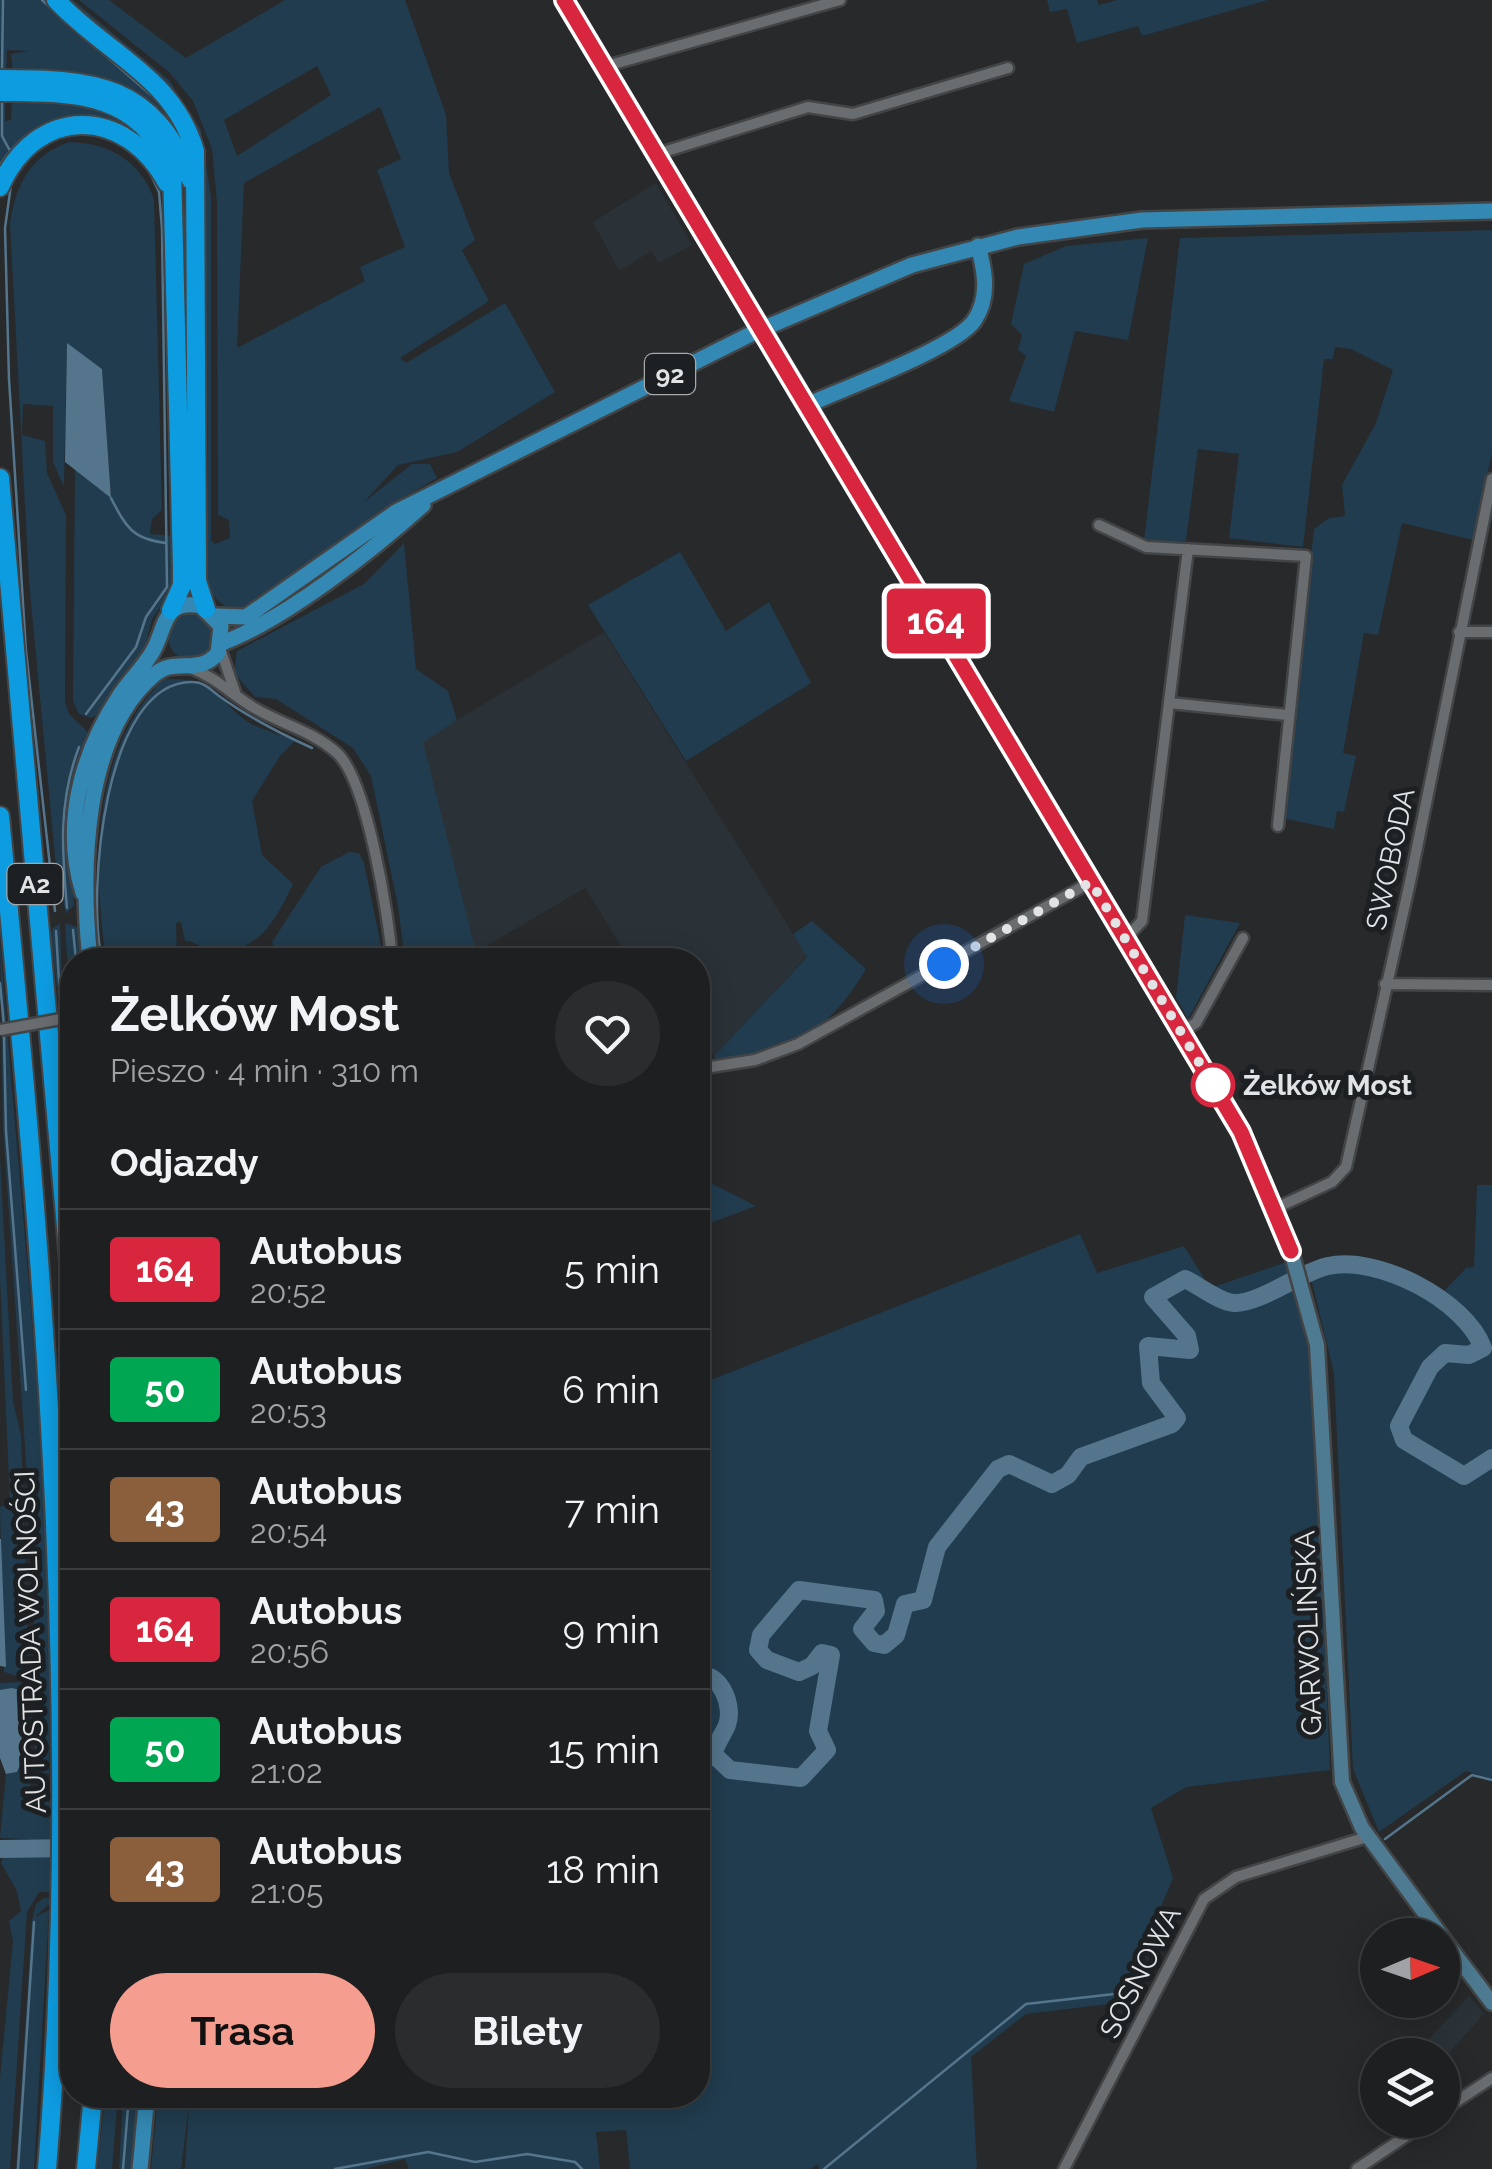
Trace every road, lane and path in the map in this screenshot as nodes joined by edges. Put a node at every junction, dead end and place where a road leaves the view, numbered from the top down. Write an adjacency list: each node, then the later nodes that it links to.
1 (56, 0): 9 (highway)
2 (564, 0): 4 (main road, GARWOLIŃSKA)
3 (840, 0): 4 (street)
4 (604, 67): 7 (main road, GARWOLIŃSKA)
5 (1008, 68): 7 (street)
6 (4, 86): 9 (highway); 10 (highway)
7 (657, 154): 13 (main road, GARWOLIŃSKA, bridge)
8 (0, 188): 10 (highway)
9 (195, 190): 20 (highway)
10 (174, 196): 19 (highway)
11 (1492, 211): 12 (main road, 92)
12 (978, 246): 13 (main road); 16 (main road, 92)
13 (807, 405): 31 (main road, GARWOLIŃSKA)
14 (0, 478): 43 (highway, A2)
15 (1492, 479): 21 (street, SWOBODA)
16 (434, 495): 20 (main road, 92); 24 (main road, 92)
17 (1099, 524): 18 (street)
18 (1188, 548): 27 (street); 28 (street)
19 (172, 610): 20 (main road, 92); 23 (main road, 92)
20 (211, 612): 24 (main road)
21 (1459, 632): 22 (street); 37 (street, SWOBODA)
22 (1492, 632)
23 (158, 636): 25 (main road); 32 (main road, 92)
24 (221, 646): 25 (main road, 92); 26 (street)
25 (185, 668): 26 (street); 32 (main road, 92)
26 (236, 692): 36 (street)
27 (1169, 703): 28 (street); 34 (street)
28 (1287, 715): 30 (street)
29 (0, 816): 45 (highway, AUTOSTRADA WOLNOŚCI / A2)
30 (1278, 826)
31 (1091, 882): 34 (main road, GARWOLIŃSKA); 42 (street)
32 (83, 892): 35 (main road, 92)
33 (1243, 938): 41 (street)
34 (1125, 939): 41 (main road, GARWOLIŃSKA)
35 (89, 948)
36 (390, 948)
37 (1385, 984): 38 (street); 44 (street, SWOBODA)
38 (1492, 985)
39 (60, 1019): 40 (street, bridge)
40 (0, 1030)
41 (1181, 1032): 44 (main road, GARWOLIŃSKA)
42 (710, 1067)
43 (60, 1160)
44 (1276, 1208): 46 (main road, GARWOLIŃSKA)
45 (60, 1728)
46 (1367, 1837): 47 (main road, GARWOLIŃSKA); 59 (street, SOSNOWA)
47 (1428, 1918)
48 (60, 1952): 56 (highway, AUTOSTRADA WOLNOŚCI / A2)
49 (1460, 1960): 50 (main road, GARWOLIŃSKA)
50 (1492, 2003)
51 (1492, 2078): 52 (street)
52 (1460, 2099)
53 (92, 2108): 57 (highway)
54 (146, 2108): 58 (main road)
55 (1403, 2138): 60 (street)
56 (46, 2169)
57 (86, 2169)
58 (140, 2169)
59 (1064, 2169)
60 (1357, 2169)

